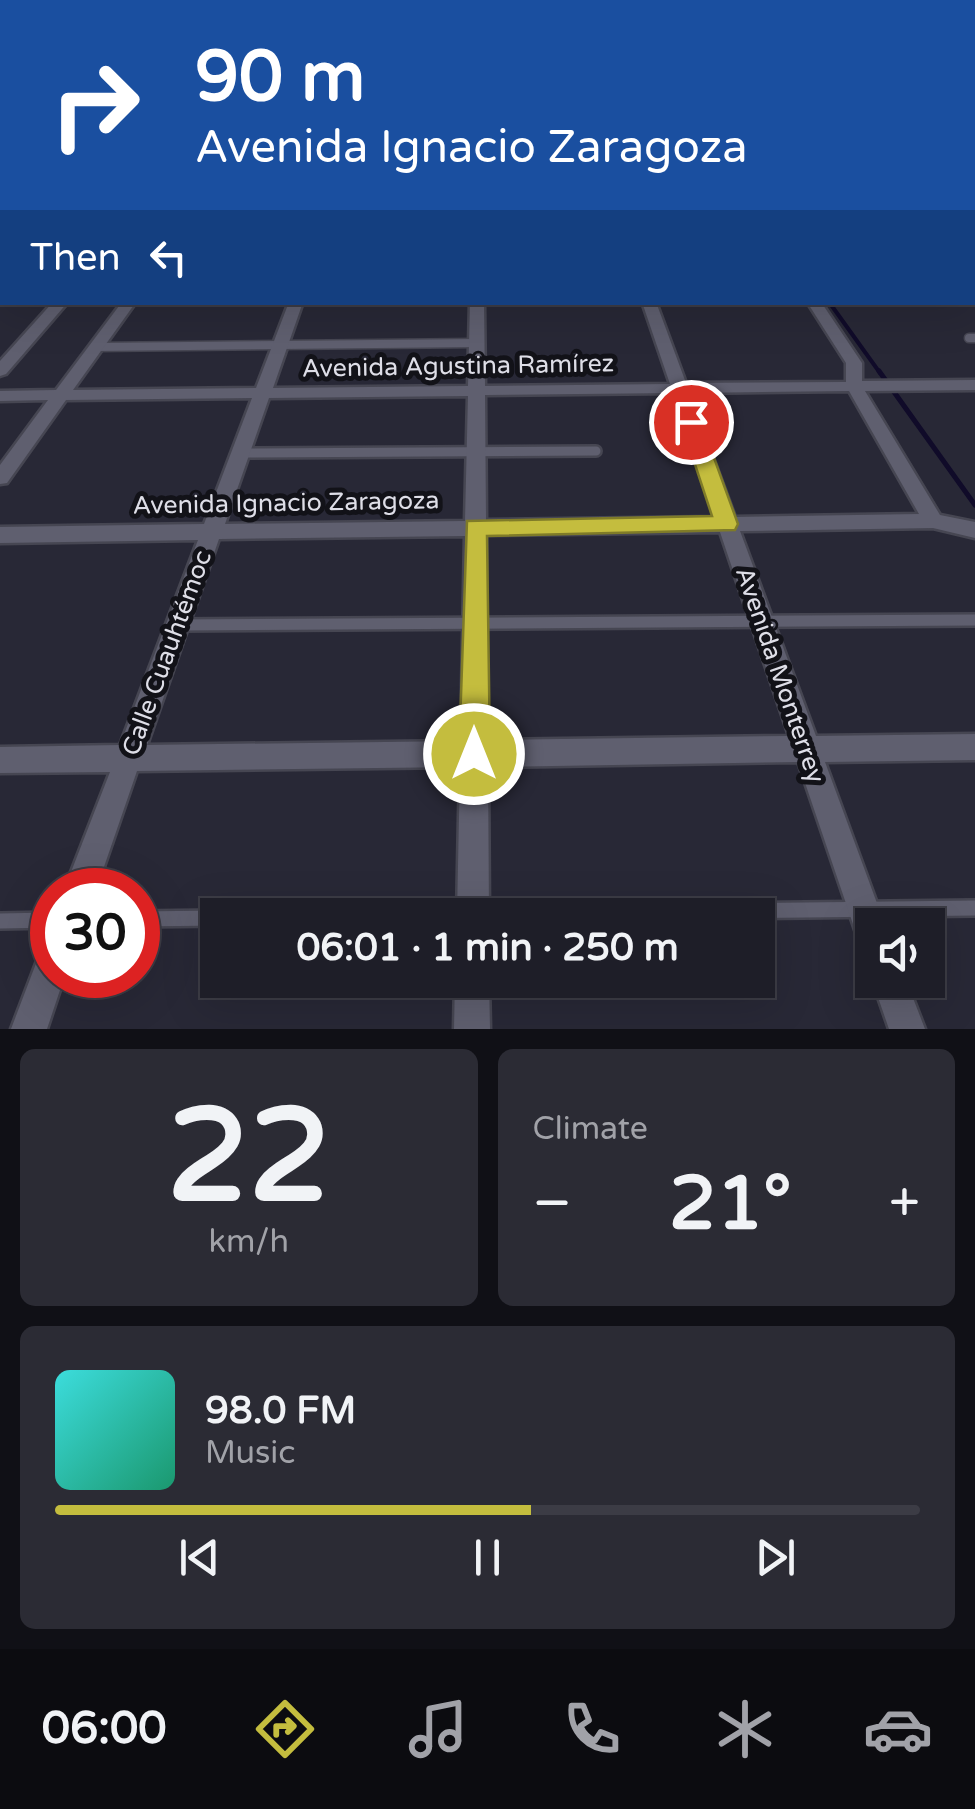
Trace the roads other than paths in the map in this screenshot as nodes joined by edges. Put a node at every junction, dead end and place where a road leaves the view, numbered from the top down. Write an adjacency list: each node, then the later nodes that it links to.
1 (58, 305): 10 (street)
2 (127, 305): 9 (street)
3 (295, 305): 8 (street, Calle Cuauhtémoc)
4 (477, 305): 7 (street)
5 (650, 305): 13 (street, Avenida Monterrey)
6 (816, 305): 11 (street)
7 (477, 342): 8 (lane); 14 (street)
8 (281, 345): 9 (lane); 15 (street, Calle Cuauhtémoc)
9 (96, 347): 16 (street)
10 (0, 371)
11 (860, 386): 12 (street, Avenida Agustina Ramírez); 13 (street, Avenida Agustina Ramírez); 22 (street)
12 (975, 386)
13 (679, 388): 14 (street, Avenida Agustina Ramírez); 23 (street, Avenida Monterrey)
14 (477, 390): 15 (street, Avenida Agustina Ramírez); 19 (street)
15 (263, 393): 16 (street, Avenida Agustina Ramírez); 20 (street, Calle Cuauhtémoc)
16 (60, 395): 17 (street, Avenida Agustina Ramírez); 21 (street)
17 (1, 396)
18 (596, 450): 19 (lane)
19 (476, 451): 20 (lane); 24 (street)
20 (241, 453): 26 (street, Calle Cuauhtémoc)
21 (0, 478)
22 (933, 521): 23 (street, Avenida Ignacio Zaragoza); 25 (street, Avenida Ignacio Zaragoza)
23 (727, 524): 24 (street, Avenida Ignacio Zaragoza); 29 (street, Avenida Monterrey)
24 (476, 527): 26 (street, Avenida Ignacio Zaragoza); 30 (street)
25 (975, 530)
26 (212, 531): 27 (street, Avenida Ignacio Zaragoza); 31 (street, Calle Cuauhtémoc)
27 (0, 534)
28 (975, 620): 29 (lane)
29 (761, 621): 30 (lane); 33 (street, Avenida Monterrey)
30 (475, 624): 31 (lane); 34 (street)
31 (178, 626): 35 (street, Calle Cuauhtémoc)
32 (975, 747): 33 (street)
33 (806, 749): 34 (street); 39 (street, Avenida Monterrey)
34 (474, 754): 35 (street); 38 (street)
35 (128, 758): 36 (street); 37 (street, Calle Cuauhtémoc)
36 (0, 760)
37 (88, 868)
38 (473, 898)
39 (863, 908)
40 (975, 908): 41 (lane)
41 (945, 912)
42 (200, 918): 43 (lane)
43 (160, 919)
44 (775, 919): 47 (lane)
45 (30, 920): 46 (lane)
46 (0, 921)
47 (855, 921)
48 (40, 998): 51 (street)
49 (472, 998): 52 (street)
50 (896, 998): 53 (street)
51 (29, 1029)
52 (472, 1029)
53 (907, 1029)

